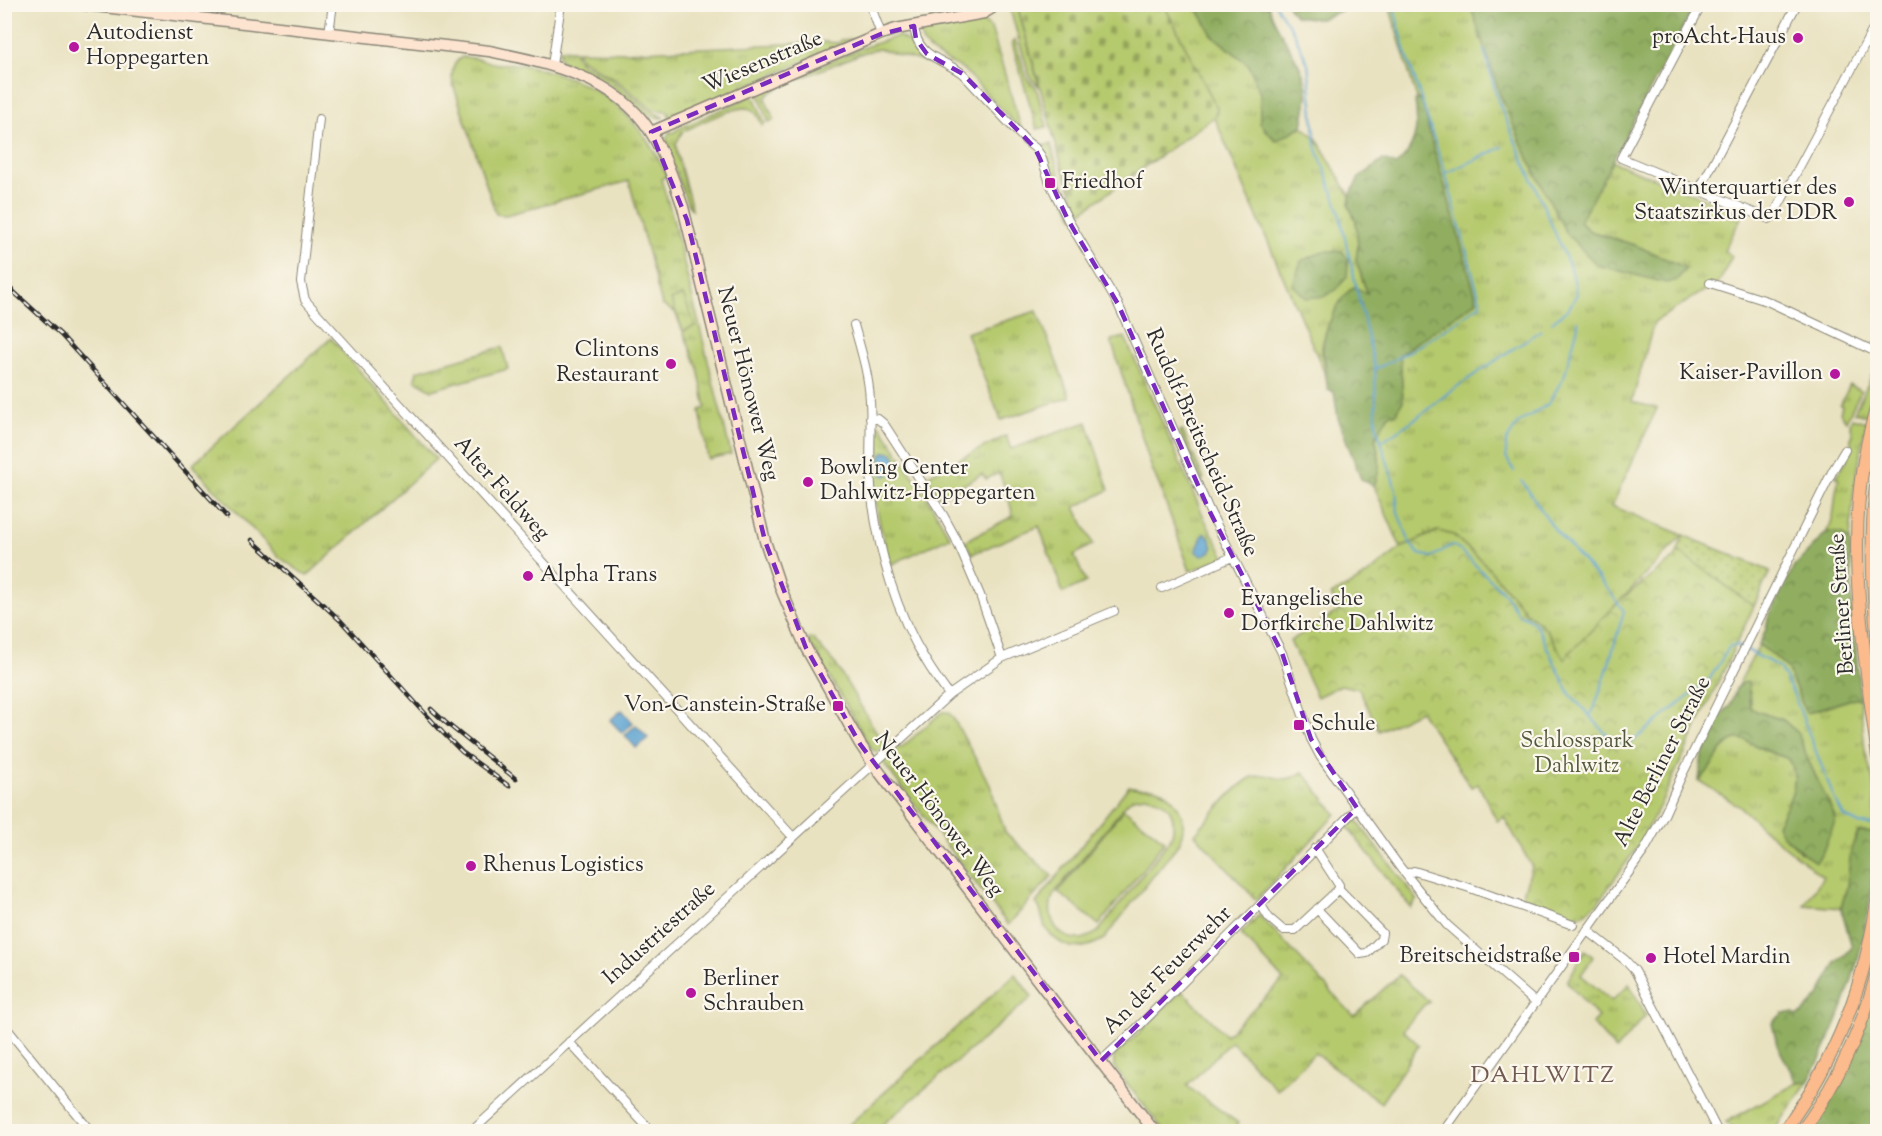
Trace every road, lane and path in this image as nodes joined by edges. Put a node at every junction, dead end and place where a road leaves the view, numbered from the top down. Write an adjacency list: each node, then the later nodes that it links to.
1 (77, 4): 11 (main road, Neuer Hönower Weg)
2 (333, 4): 11 (street)
3 (561, 4): 13 (street)
4 (870, 4): 12 (street)
5 (994, 4): 10 (main road, Wiesenstraße)
6 (1701, 4): 16 (street)
7 (1797, 4): 16 (street)
8 (1870, 4): 9 (street)
9 (1878, 18): 16 (street)
10 (914, 26): 12 (main road, Wiesenstraße); 24 (street, Rudolf-Breitscheid-Straße)
11 (329, 33): 13 (main road, Neuer Hönower Weg)
12 (881, 34): 15 (main road, Wiesenstraße)
13 (552, 65): 15 (main road, Neuer Hönower Weg)
14 (319, 119): 33 (street, Alter Feldweg)
15 (651, 132): 31 (main road, Neuer Hönower Weg)
16 (1699, 190)
17 (1710, 283): 19 (street)
18 (854, 326): 21 (street)
19 (1878, 353)
20 (1878, 402): 30 (main road, Berliner Straße)
21 (870, 418): 28 (street); 29 (street)
22 (1845, 450): 41 (street, Alte Berliner Straße)
23 (1878, 471): 27 (main road, Berliner Straße)
24 (1232, 557): 25 (street); 32 (street, Rudolf-Breitscheid-Straße)
25 (1162, 588)
26 (1114, 611): 28 (street, Industriestraße)
27 (1878, 644)
28 (1002, 658): 29 (street, Industriestraße)
29 (949, 695): 31 (street, Industriestraße)
30 (1878, 758)
31 (874, 765): 33 (street, Industriestraße); 46 (main road, Neuer Hönower Weg)
32 (1357, 808): 34 (street, An der Feuerwehr); 35 (street, Rudolf-Breitscheid-Straße)
33 (793, 837): 45 (street, Industriestraße)
34 (1315, 848): 36 (street); 38 (street, An der Feuerwehr)
35 (1406, 874): 40 (street); 43 (street, Rudolf-Breitscheid-Straße)
36 (1339, 889): 39 (street, An der Feuerwehr); 39 (street)
37 (1878, 895): 53 (main road)
38 (1260, 904): 39 (street, An der Feuerwehr); 46 (street, An der Feuerwehr)
39 (1317, 909)
40 (1573, 925)
41 (1587, 930): 43 (street, Alte Berliner Straße); 52 (street)
42 (1878, 969): 54 (main road)
43 (1536, 1003): 51 (street, Alte Berliner Straße)
44 (4, 1025): 47 (street)
45 (569, 1042): 48 (street, Industriestraße); 49 (street)
46 (1101, 1061): 50 (main road, Neuer Hönower Weg)
47 (91, 1131)
48 (471, 1131)
49 (652, 1131)
50 (1155, 1131)
51 (1443, 1131)
52 (1718, 1131)
53 (1783, 1131)
54 (1801, 1131)

